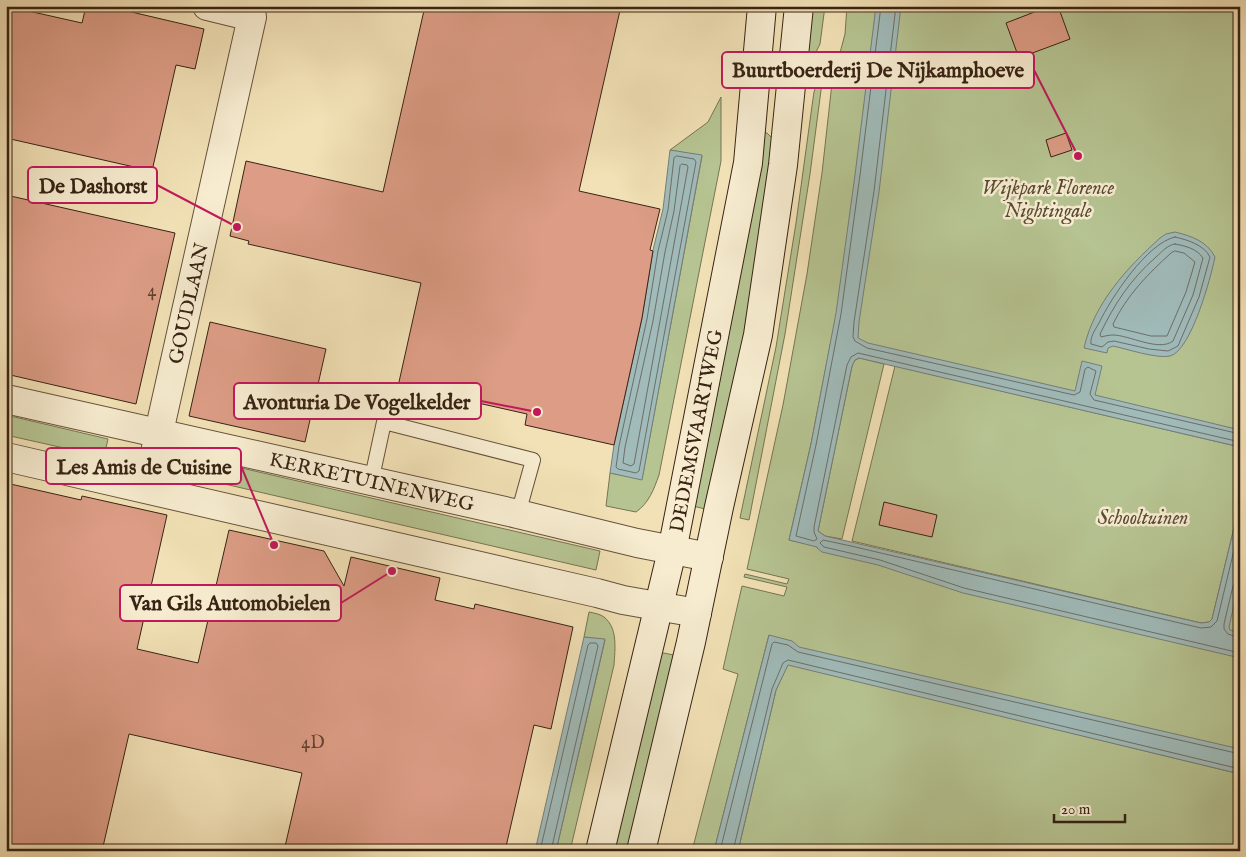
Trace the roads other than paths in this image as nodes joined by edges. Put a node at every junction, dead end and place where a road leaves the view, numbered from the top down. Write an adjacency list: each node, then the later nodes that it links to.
1 (207, 6): 5 (street, GOUDLAAN)
2 (762, 6): 10 (street, DEDEMSVAARTWEG)
3 (799, 6): 11 (street, DEDEMSVAARTWEG)
4 (6, 399): 5 (street, KERKETUINENWEG)
5 (159, 432): 7 (street, KERKETUINENWEG); 8 (street, GOUDLAAN)
6 (6, 458): 8 (street)
7 (371, 482): 9 (street, KERKETUINENWEG); 9 (lane)
8 (148, 490): 12 (street)
9 (518, 514): 10 (street, KERKETUINENWEG)
10 (672, 550): 11 (street, KERKETUINENWEG); 12 (street, DEDEMSVAARTWEG)
11 (709, 557): 13 (street, DEDEMSVAARTWEG)
12 (658, 606): 13 (street); 14 (street, DEDEMSVAARTWEG)
13 (697, 613): 15 (street, DEDEMSVAARTWEG)
14 (600, 851)
15 (641, 851)

